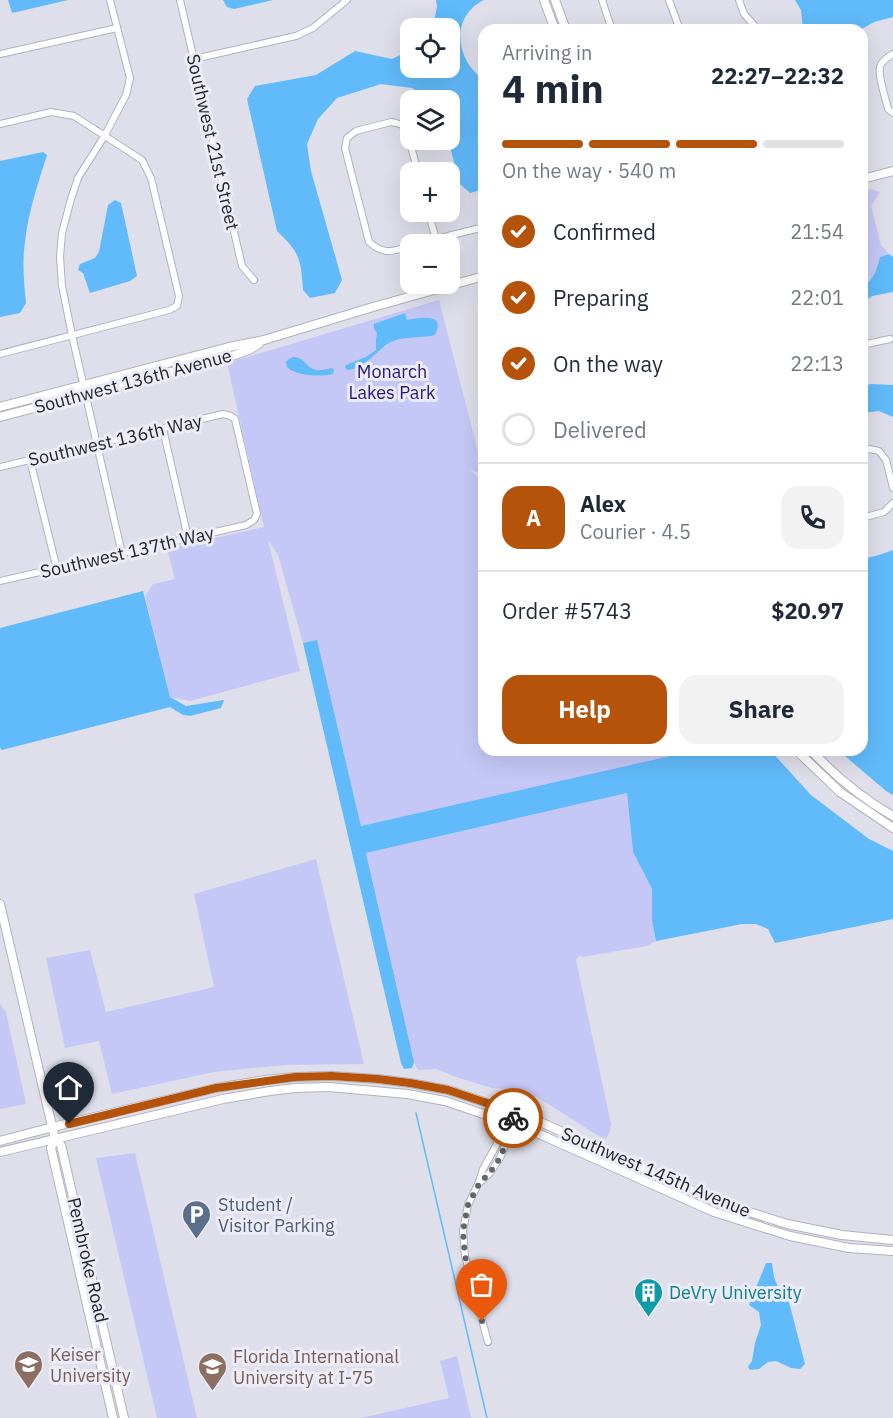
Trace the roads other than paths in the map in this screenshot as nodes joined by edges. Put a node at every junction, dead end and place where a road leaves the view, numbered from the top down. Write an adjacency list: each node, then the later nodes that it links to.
1 (110, 0): 14 (street)
2 (180, 0): 17 (street, Southwest 21st Street)
3 (346, 0): 17 (street)
4 (544, 0): 9 (street)
5 (555, 0): 10 (street)
6 (602, 0): 11 (street)
7 (669, 0): 12 (street)
8 (739, 0): 13 (street)
9 (553, 24)
10 (564, 24)
11 (610, 24)
12 (678, 24)
13 (753, 24)
14 (117, 28): 15 (street); 20 (street)
15 (0, 53)
16 (893, 54): 18 (street)
17 (194, 59): 28 (street, Southwest 21st Street)
18 (893, 113)
19 (0, 124): 20 (street)
20 (105, 135): 29 (street); 29 (street)
21 (415, 162): 26 (street)
22 (893, 171): 23 (street)
23 (868, 177)
24 (478, 228): 25 (street)
25 (456, 234)
26 (400, 249)
27 (478, 278): 33 (street, Southwest 136th Avenue)
28 (254, 280)
29 (72, 335): 32 (street); 33 (street)
30 (890, 339): 31 (street)
31 (868, 344)
32 (0, 354)
33 (84, 389): 34 (street, Southwest 136th Avenue); 35 (street, Southwest 136th Avenue); 37 (street)
34 (0, 407)
35 (0, 417)
36 (163, 429): 37 (street, Southwest 136th Way); 44 (street, Southwest 136th Way); 45 (street)
37 (97, 444): 39 (street, Southwest 136th Way); 46 (street)
38 (868, 449): 41 (street)
39 (30, 460): 40 (street, Southwest 136th Way); 47 (street)
40 (0, 467)
41 (893, 488)
42 (893, 503): 43 (street)
43 (868, 516)
44 (254, 520): 45 (street, Southwest 137th Way)
45 (188, 538): 46 (street, Southwest 137th Way)
46 (122, 554): 47 (street, Southwest 137th Way)
47 (57, 569): 48 (street, Southwest 137th Way)
48 (0, 581)
49 (802, 756): 52 (street)
50 (817, 756): 51 (street)
51 (893, 816)
52 (893, 828)
53 (0, 904): 56 (street, Pembroke Road)
54 (511, 1111): 55 (street); 56 (street, Southwest 145th Avenue); 60 (street, Southwest 145th Avenue)
55 (509, 1122): 57 (street, Southwest 145th Avenue); 61 (street, Southwest 145th Avenue); 62 (street)
56 (53, 1126): 57 (street, Pembroke Road); 58 (street, Southwest 145th Avenue)
57 (56, 1138): 59 (street, Southwest 145th Avenue); 63 (street, Pembroke Road); 64 (street, Pembroke Road)
58 (0, 1141)
59 (0, 1152)
60 (893, 1240)
61 (893, 1251)
62 (488, 1342)
63 (113, 1418)
64 (124, 1418)

